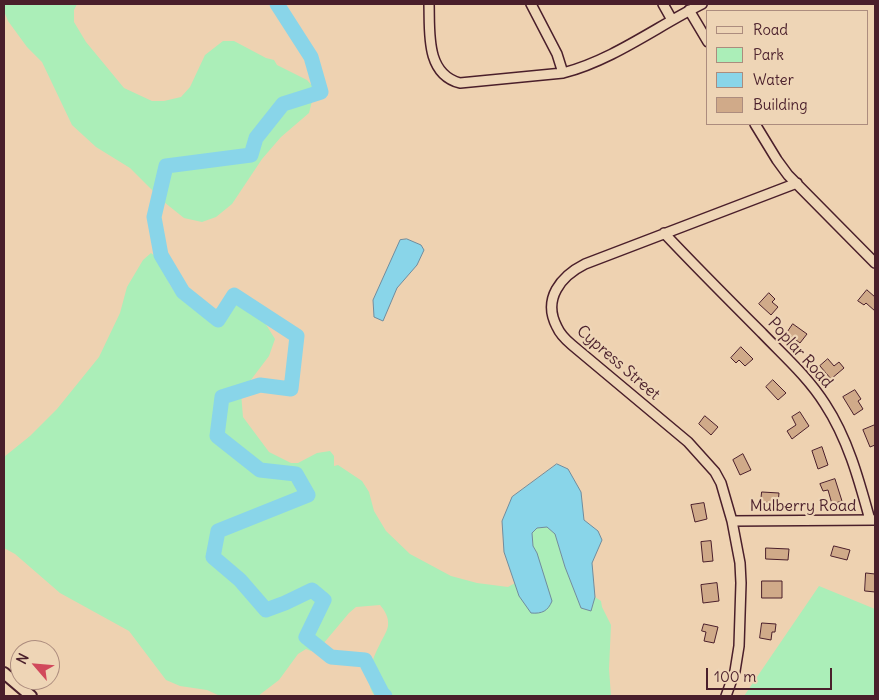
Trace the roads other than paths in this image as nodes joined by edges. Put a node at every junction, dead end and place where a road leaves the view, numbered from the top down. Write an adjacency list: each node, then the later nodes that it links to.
1 (429, 4): 8 (street)
2 (532, 4): 8 (street)
3 (663, 4): 6 (street)
4 (702, 4): 5 (street)
5 (689, 10): 6 (street); 7 (street)
6 (672, 20): 8 (street)
7 (706, 39)
8 (563, 73)
9 (755, 125): 10 (street)
10 (796, 184): 11 (street, Cypress Street); 12 (street)
11 (664, 233): 13 (street, Poplar Road); 14 (street, Cypress Street)
12 (875, 263)
13 (873, 520): 14 (street, Mulberry Road)
14 (732, 521): 17 (street, Cypress Street)
15 (4, 673): 16 (street)
16 (31, 696)
17 (726, 696)

